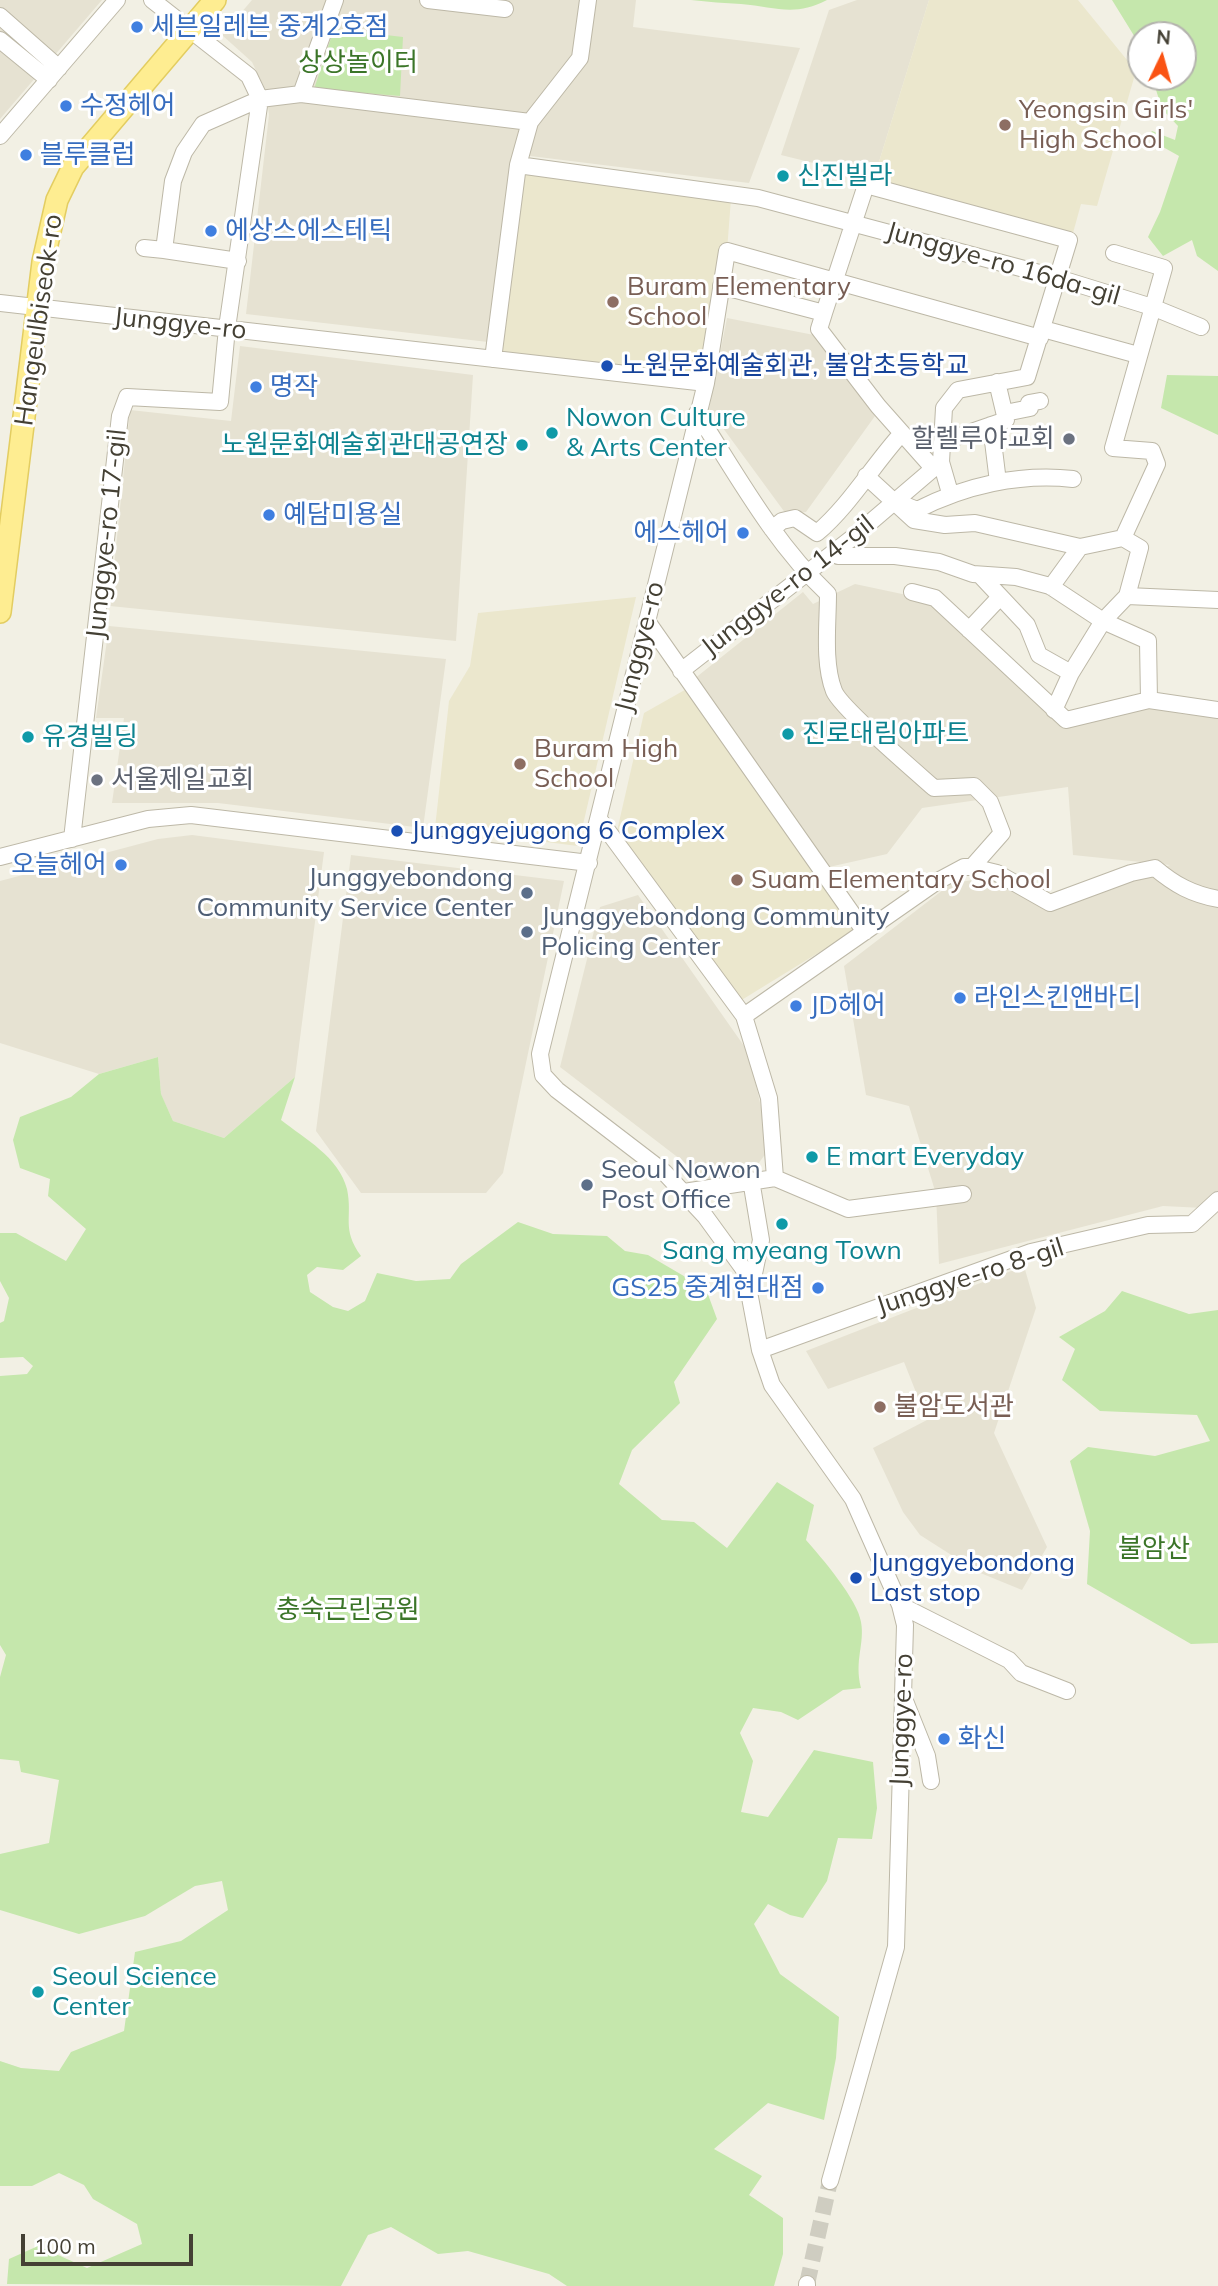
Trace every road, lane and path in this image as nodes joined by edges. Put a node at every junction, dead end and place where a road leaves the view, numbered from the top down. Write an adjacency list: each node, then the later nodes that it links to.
1 (117, 0): 11 (street)
2 (152, 0): 9 (street)
3 (215, 0): 9 (main road, Hangeulbiseok-ro)
4 (335, 0): 12 (street)
5 (428, 0): 7 (street)
6 (587, 0): 14 (street)
7 (508, 9)
8 (0, 16): 11 (street)
9 (189, 31): 13 (street); 27 (main road, Hangeulbiseok-ro)
10 (0, 40): 11 (street)
11 (54, 74): 15 (street)
12 (300, 94): 13 (street); 14 (street)
13 (260, 99): 19 (street); 21 (street)
14 (530, 122): 16 (street)
15 (0, 136)
16 (518, 165): 17 (street, Junggye-ro 16da-gil); 33 (street)
17 (853, 222): 22 (street, Junggye-ro 16da-gil); 22 (street); 23 (street)
18 (144, 248): 19 (street)
19 (164, 250): 21 (street)
20 (1114, 253): 26 (street, Junggye-ro 16da-gil)
21 (238, 261): 30 (street)
22 (1058, 278): 26 (street, Junggye-ro 16da-gil); 31 (street)
23 (834, 279): 24 (street); 28 (street); 31 (street)
24 (722, 286): 28 (street); 35 (street)
25 (0, 303): 27 (street, Junggye-ro)
26 (1152, 307): 29 (street, Junggye-ro 16da-gil); 32 (street)
27 (39, 309): 30 (street, Junggye-ro); 59 (main road, Hangeulbiseok-ro)
28 (824, 313): 40 (street)
29 (1201, 327)
30 (227, 328): 33 (street, Junggye-ro); 69 (street, Junggye-ro 17-gil)
31 (1042, 333): 32 (street); 34 (street)
32 (1138, 355): 49 (street)
33 (493, 359): 35 (street, Junggye-ro)
34 (997, 382): 38 (street); 41 (street)
35 (706, 383): 37 (street, Junggye-ro)
36 (1040, 401): 38 (street)
37 (697, 413): 48 (street); 60 (street, Junggye-ro)
38 (1004, 413): 39 (street)
39 (991, 425): 41 (street); 45 (street)
40 (902, 433): 42 (street); 43 (street)
41 (943, 442): 42 (street)
42 (937, 465): 46 (street); 47 (street, Junggye-ro 14-gil)
43 (866, 476): 47 (street, Junggye-ro 14-gil); 48 (street)
44 (1073, 479): 45 (street)
45 (998, 482): 46 (street)
46 (950, 493): 47 (street)
47 (895, 501): 50 (street); 51 (street, Junggye-ro 14-gil)
48 (772, 529): 52 (street)
49 (1123, 538): 50 (street); 56 (street)
50 (1080, 547): 54 (street)
51 (833, 553): 52 (street, Junggye-ro 14-gil); 53 (street)
52 (806, 573): 63 (street, Junggye-ro 14-gil); 72 (street)
53 (981, 575): 54 (street); 57 (street)
54 (1051, 587): 61 (street)
55 (912, 592): 62 (street)
56 (1127, 596): 58 (street); 61 (street)
57 (1000, 597): 62 (street); 64 (street)
58 (1218, 600)
59 (0, 612)
60 (647, 621): 63 (street); 68 (street, Junggye-ro)
61 (1103, 621): 64 (street); 65 (street)
62 (969, 630): 66 (street)
63 (681, 671): 74 (street)
64 (1071, 673): 66 (street)
65 (1149, 700): 66 (street); 67 (street)
66 (1054, 710)
67 (1218, 710)
68 (599, 818): 71 (street, Junggye-ro); 75 (street)
69 (72, 839): 70 (street); 71 (street)
70 (0, 858)
71 (589, 863): 78 (street, Junggye-ro)
72 (972, 867): 73 (street); 74 (street)
73 (1218, 900)
74 (865, 932): 75 (street)
75 (744, 1016): 76 (street)
76 (775, 1178): 77 (street); 79 (street)
77 (751, 1180): 78 (street); 81 (street, Junggye-ro)
78 (684, 1192): 81 (street, Junggye-ro)
79 (963, 1194)
80 (1218, 1199): 82 (street, Junggye-ro 8-gil)
81 (751, 1290): 82 (street, Junggye-ro)
82 (760, 1350): 83 (street, Junggye-ro)
83 (900, 1605): 84 (street); 85 (street, Junggye-ro)
84 (1067, 1691)
85 (905, 1700): 86 (street); 87 (street, Junggye-ro)
86 (931, 1781)
87 (830, 2181)

